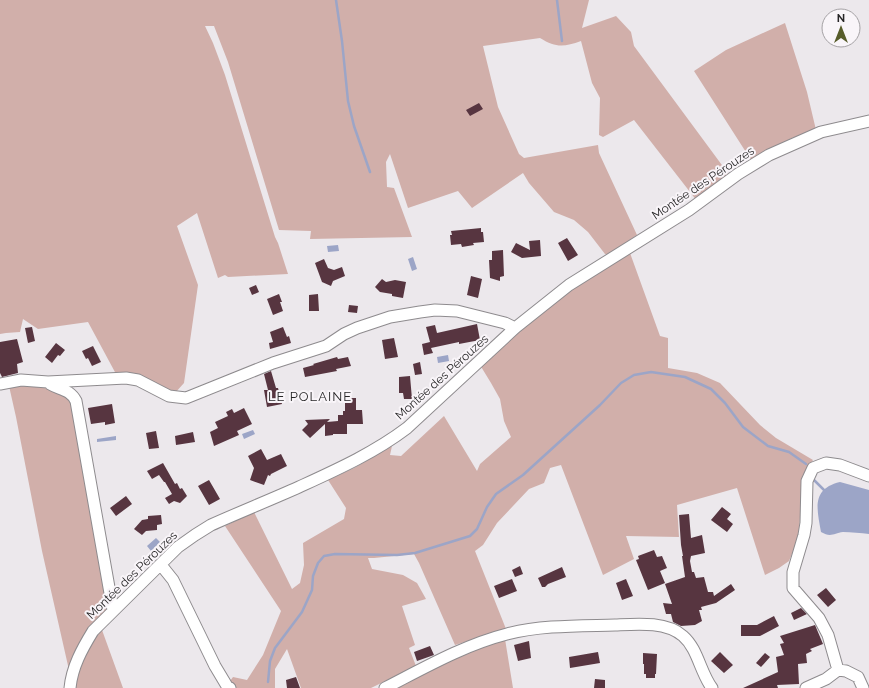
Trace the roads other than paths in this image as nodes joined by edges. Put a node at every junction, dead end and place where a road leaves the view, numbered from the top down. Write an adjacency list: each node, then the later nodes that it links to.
1 (869, 121): 2 (street, Montée des Pérouzes)
2 (515, 328): 3 (street); 6 (street, Montée des Pérouzes)
3 (48, 382): 4 (street); 7 (street)
4 (0, 384)
5 (869, 476): 8 (street)
6 (161, 564): 7 (street, Montée des Pérouzes); 11 (street)
7 (113, 610): 10 (street, Montée des Pérouzes)
8 (838, 670): 14 (street); 15 (street)
9 (703, 683): 12 (street); 13 (street)
10 (70, 688)
11 (230, 688)
12 (385, 688)
13 (712, 688)
14 (806, 688)
15 (863, 688)

